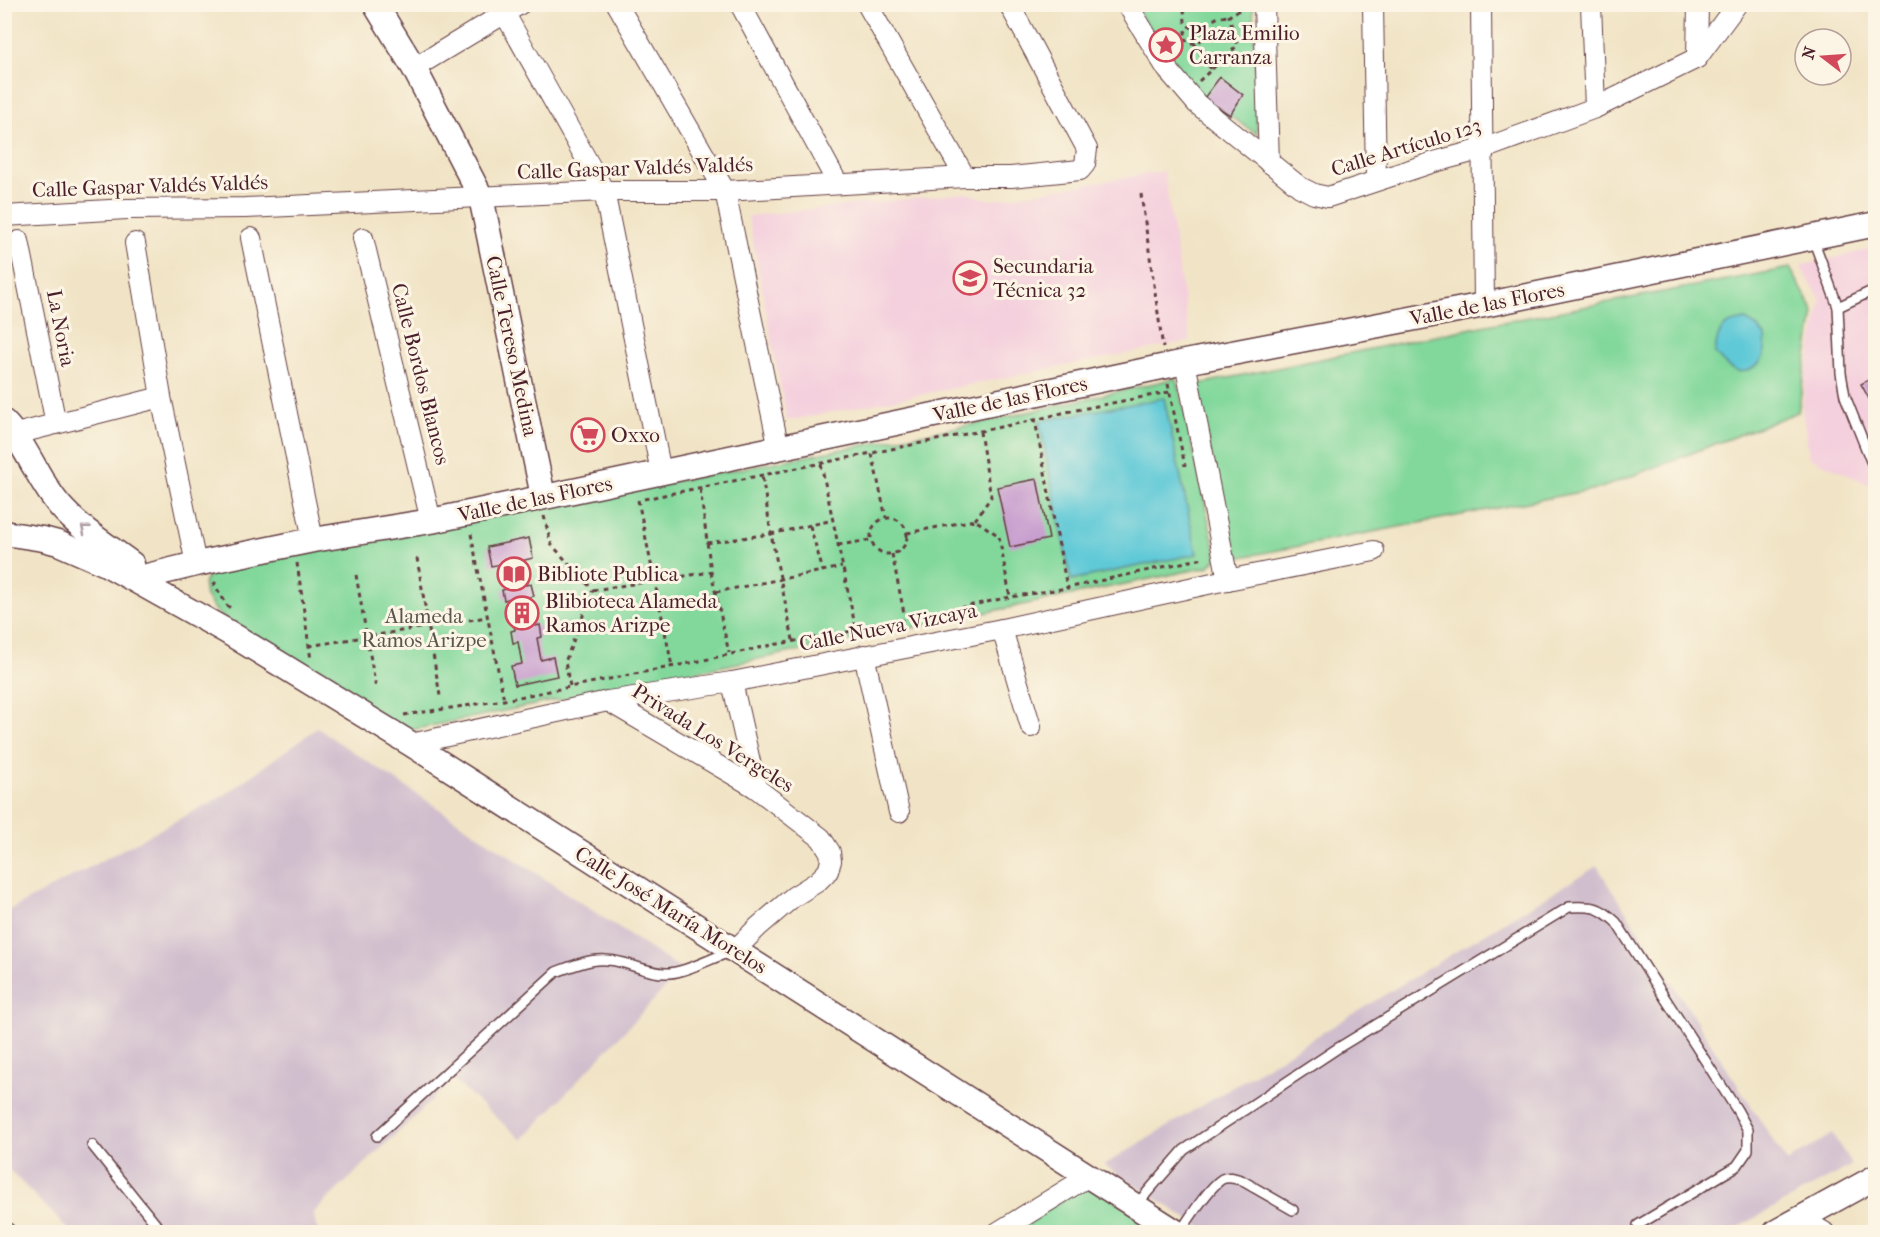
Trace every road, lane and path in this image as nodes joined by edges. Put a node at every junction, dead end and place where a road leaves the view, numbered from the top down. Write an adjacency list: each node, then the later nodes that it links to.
1 (375, 4): 22 (street, Calle Tereso Medina)
2 (617, 4): 32 (street)
3 (740, 4): 30 (street)
4 (867, 4): 28 (street)
5 (1009, 4): 28 (street, Calle Gaspar Valdés Valdés)
6 (1127, 4): 20 (street, Calle Artículo 123)
7 (1373, 4): 29 (street)
8 (1481, 4): 26 (street)
9 (1591, 4): 25 (street)
10 (1698, 4): 21 (street)
11 (1737, 4): 21 (street, Calle Artículo 123)
12 (1258, 5): 15 (path); 27 (street)
13 (513, 9): 22 (street); 31 (street)
14 (1184, 9): 16 (path)
15 (1229, 16): 17 (path); 23 (path)
16 (1190, 27): 17 (path); 18 (path)
17 (1199, 29): 19 (path)
18 (1185, 38): 19 (path); 20 (path)
19 (1194, 43): 23 (path)
20 (1158, 55): 27 (street, Calle Artículo 123)
21 (1697, 58): 25 (street, Calle Artículo 123)
22 (414, 68): 34 (street, Calle Tereso Medina)
23 (1211, 69): 24 (path)
24 (1197, 82)
25 (1595, 108): 26 (street, Calle Artículo 123)
26 (1483, 149): 29 (street, Calle Artículo 123); 43 (street)
27 (1269, 163): 29 (street, Calle Artículo 123)
28 (965, 177): 30 (street, Calle Gaspar Valdés Valdés)
29 (1376, 180)
30 (838, 184): 32 (street, Calle Gaspar Valdés Valdés)
31 (604, 191): 32 (street, Calle Gaspar Valdés Valdés); 34 (street, Calle Gaspar Valdés Valdés); 55 (street)
32 (725, 191): 52 (street)
33 (1141, 194): 45 (path)
34 (480, 197): 35 (street, Calle Gaspar Valdés Valdés); 60 (street, Calle Tereso Medina)
35 (4, 216)
36 (1875, 224): 37 (street, Valle de las Flores)
37 (1813, 237): 43 (street, Valle de las Flores); 44 (lane)
38 (251, 238): 70 (street)
39 (363, 238): 64 (street, Calle Bordos Blancos)
40 (19, 241): 49 (street, La Noria)
41 (135, 243): 47 (street)
42 (1875, 289): 44 (lane)
43 (1484, 305): 45 (street, Valle de las Flores)
44 (1838, 306): 53 (lane)
45 (1175, 364): 46 (path); 52 (street, Valle de las Flores); 88 (street)
46 (1169, 392): 48 (path); 56 (path)
47 (161, 397): 49 (street); 79 (street)
48 (1035, 420): 51 (path); 89 (path)
49 (56, 424): 50 (street)
50 (10, 428): 84 (street, Calle José María Morelos, one-way to 50)
51 (980, 432): 61 (path); 63 (path)
52 (779, 448): 55 (street, Valle de las Flores)
53 (1871, 460)
54 (821, 464): 62 (path)
55 (661, 472): 60 (street, Valle de las Flores)
56 (1187, 474)
57 (762, 475): 69 (path)
58 (700, 488): 72 (path)
59 (638, 500): 87 (path)
60 (543, 504): 64 (street, Valle de las Flores); 90 (path)
61 (886, 518): 68 (path); 71 (path)
62 (833, 520): 65 (path); 73 (path)
63 (975, 520): 68 (path); 92 (path)
64 (431, 521): 70 (street, Valle de las Flores)
65 (810, 526): 69 (path); 81 (path)
66 (470, 532): 95 (path)
67 (4, 533): 84 (street, Calle José María Morelos)
68 (907, 533): 75 (path)
69 (771, 534): 72 (path); 85 (path)
70 (313, 540): 79 (street, Valle de las Flores)
71 (871, 540): 73 (path); 75 (path)
72 (707, 543): 82 (path)
73 (838, 545): 80 (path)
74 (1374, 551): 88 (street, Calle Nueva Vizcaya)
75 (892, 554): 94 (path)
76 (417, 558): 96 (path)
77 (1204, 558): 89 (path)
78 (297, 561): 101 (path)
79 (196, 564): 84 (street, Valle de las Flores)
80 (842, 567): 81 (path); 98 (path)
81 (822, 571): 85 (path)
82 (711, 572): 87 (path); 91 (path)
83 (356, 575): 99 (path)
84 (140, 577): 114 (street, Calle José María Morelos)
85 (780, 578): 91 (path); 100 (path)
86 (220, 579): 93 (path)
87 (655, 580): 90 (path); 105 (path)
88 (1228, 580): 97 (street, Calle Nueva Vizcaya)
89 (1067, 588): 92 (path)
90 (593, 590): 107 (path)
91 (716, 592): 102 (path)
92 (1010, 597): 98 (path)
93 (234, 611)
94 (904, 614)
95 (487, 617): 96 (path); 110 (path)
96 (427, 627): 99 (path); 109 (path)
97 (1002, 629): 103 (street, Calle Nueva Vizcaya); 113 (street)
98 (856, 630): 105 (path)
99 (367, 637): 101 (path); 108 (path)
100 (793, 640)
101 (309, 646): 104 (path)
102 (729, 653)
103 (864, 655): 106 (street, Calle Nueva Vizcaya); 116 (street)
104 (303, 658)
105 (672, 666): 107 (path)
106 (732, 682): 111 (street, Calle Nueva Vizcaya); 115 (street)
107 (570, 686): 110 (path)
108 (376, 689)
109 (440, 696)
110 (504, 700): 112 (path)
111 (608, 701): 114 (street, Calle Nueva Vizcaya); 115 (street, Privada Los Vergeles)
112 (396, 711)
113 (1031, 726)
114 (411, 744): 117 (street, Calle José María Morelos)
115 (756, 788): 117 (street, Privada Los Vergeles)
116 (899, 812)
117 (735, 950): 118 (lane); 120 (street, Calle José María Morelos)
118 (377, 1136)
119 (92, 1145): 126 (lane)
120 (1089, 1176): 122 (street, Calle José María Morelos); 127 (street)
121 (1875, 1177): 124 (street)
122 (1135, 1206): 125 (lane); 128 (street, Calle José María Morelos)
123 (1293, 1210): 128 (lane)
124 (1802, 1219): 129 (street); 130 (street)
125 (1638, 1225)
126 (162, 1233)
127 (998, 1233)
128 (1178, 1233)
129 (1776, 1233)
130 (1824, 1233)

